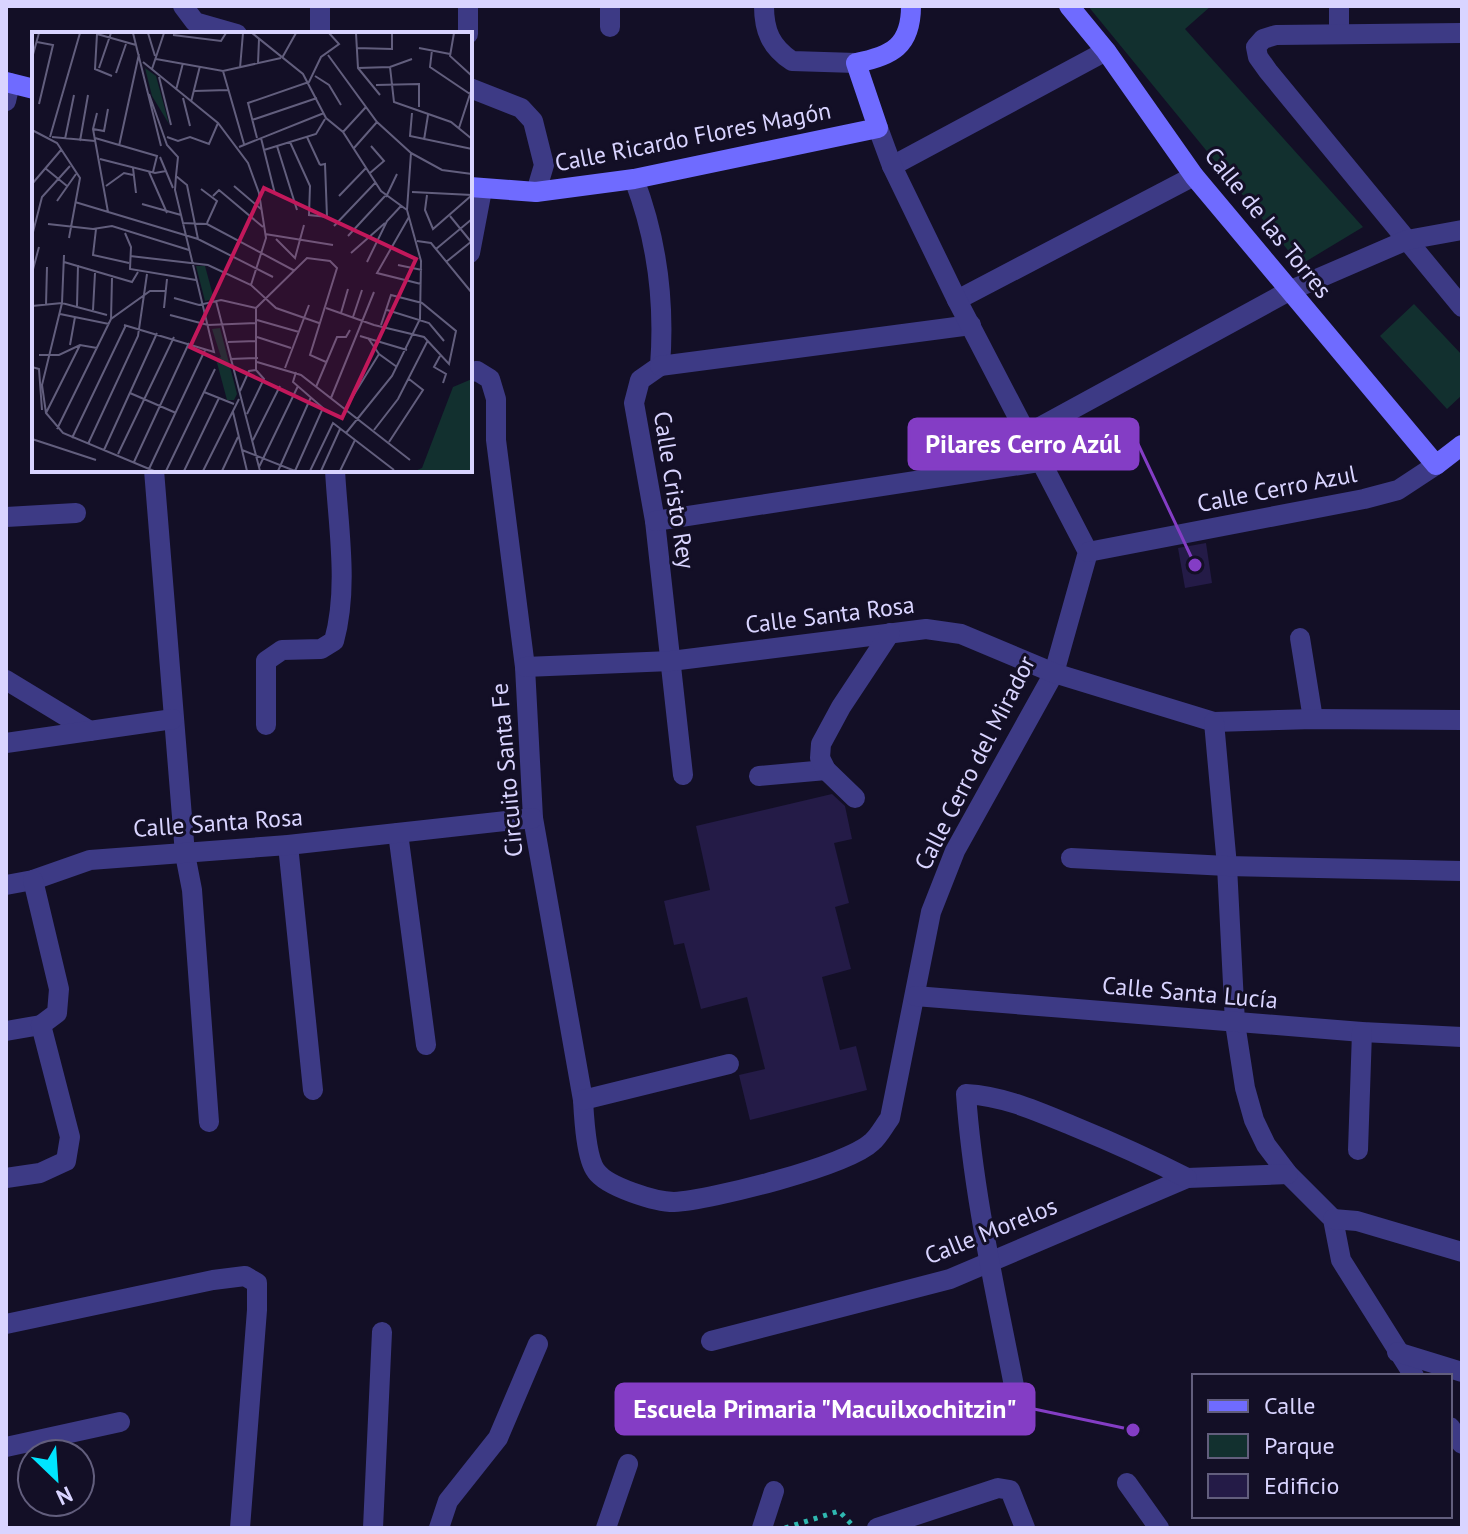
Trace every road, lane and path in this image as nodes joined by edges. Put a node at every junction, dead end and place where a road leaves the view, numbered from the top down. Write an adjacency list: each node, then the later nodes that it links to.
1 (320, 6): 11 (street)
2 (468, 6): 12 (street)
3 (610, 6): 9 (street)
4 (764, 6): 16 (street)
5 (911, 6): 16 (street)
6 (1069, 6): 15 (street, Calle de las Torres)
7 (1339, 6): 14 (street)
8 (183, 7): 10 (street)
9 (610, 27)
10 (230, 32)
11 (320, 32)
12 (468, 32)
13 (1462, 33): 14 (street)
14 (1339, 34): 28 (street)
15 (1106, 51): 21 (street); 22 (street, Calle de las Torres)
16 (856, 63): 20 (street)
17 (7, 89): 18 (street)
18 (32, 89)
19 (472, 89): 25 (street)
20 (878, 128): 21 (street); 23 (street, Calle Ricardo Flores Magón)
21 (892, 166): 30 (street)
22 (1194, 176): 29 (street, Calle de las Torres); 30 (street)
23 (634, 179): 25 (street, Calle Ricardo Flores Magón); 33 (street)
24 (476, 188): 25 (street, Calle Ricardo Flores Magón); 27 (street)
25 (536, 192)
26 (1462, 230): 28 (street)
27 (472, 231)
28 (1407, 240): 29 (street); 31 (street)
29 (1289, 291): 35 (street); 38 (street, Calle de las Torres)
30 (957, 300): 32 (street)
31 (1462, 307)
32 (971, 325): 33 (street); 35 (street)
33 (660, 366): 43 (street, Calle Cristo Rey)
34 (472, 372): 48 (street, Circuito Santa Fe)
35 (1027, 434): 37 (street)
36 (1462, 445): 38 (street, Calle Cerro Azul)
37 (1039, 462): 43 (street); 44 (street)
38 (1436, 465): 44 (street, Calle Cerro Azul)
39 (154, 472): 51 (street)
40 (335, 472): 55 (street)
41 (76, 513): 42 (street)
42 (6, 517)
43 (655, 521): 47 (street, Calle Cristo Rey)
44 (1088, 552): 49 (street, Calle Cerro del Mirador)
45 (890, 633): 47 (street, Calle Santa Rosa); 49 (street, Calle Santa Rosa); 58 (street)
46 (1300, 638): 52 (street)
47 (671, 661): 48 (street, Calle Santa Rosa); 59 (street, Calle Cristo Rey)
48 (525, 667): 62 (street, Circuito Santa Fe)
49 (1054, 673): 54 (street, Calle Santa Rosa); 71 (street, Calle Cerro del Mirador)
50 (6, 680): 56 (street)
51 (173, 719): 56 (street); 65 (street)
52 (1313, 719): 53 (street, Calle Santa Rosa); 54 (street, Calle Santa Rosa)
53 (1462, 720)
54 (1214, 722): 67 (street)
55 (266, 725)
56 (90, 731): 57 (street)
57 (6, 743)
58 (826, 770): 60 (street); 61 (street)
59 (683, 775)
60 (759, 776)
61 (855, 798)
62 (533, 818): 63 (street, Calle Santa Rosa); 80 (street, Circuito Santa Fe)
63 (398, 833): 64 (street, Calle Santa Rosa); 77 (street)
64 (288, 845): 65 (street, Calle Santa Rosa); 79 (street)
65 (185, 854): 69 (street, Calle Santa Rosa); 81 (street)
66 (1071, 858): 67 (street)
67 (1227, 866): 68 (street); 72 (street)
68 (1462, 871)
69 (33, 880): 70 (street, Calle Santa Rosa); 73 (street)
70 (6, 885)
71 (915, 996): 72 (street, Calle Santa Lucía); 86 (street, Calle Cerro del Mirador)
72 (1235, 1023): 75 (street, Calle Santa Lucía); 83 (street)
73 (41, 1025): 74 (street); 84 (street)
74 (6, 1031)
75 (1362, 1032): 76 (street, Calle Santa Lucía); 82 (street)
76 (1462, 1037)
77 (426, 1045)
78 (729, 1064): 80 (street)
79 (313, 1090)
80 (583, 1100): 86 (street, Circuito Santa Fe)
81 (209, 1122)
82 (1358, 1150)
83 (1288, 1174): 85 (street, Calle Morelos); 87 (street)
84 (6, 1178)
85 (1187, 1178): 89 (street, Calle Morelos); 89 (street)
86 (621, 1189)
87 (1333, 1219): 88 (street); 94 (street)
88 (1462, 1252)
89 (989, 1261): 92 (street, Calle Morelos); 97 (street)
90 (6, 1324): 103 (street)
91 (382, 1332): 104 (street)
92 (711, 1341)
93 (538, 1344): 105 (street)
94 (1397, 1352): 95 (street); 96 (street)
95 (1462, 1372)
96 (1413, 1374)
97 (1015, 1391)
98 (120, 1422): 99 (street)
99 (6, 1447)
100 (628, 1464): 106 (street)
101 (1127, 1483): 112 (street)
102 (774, 1491): 107 (street)
103 (240, 1528)
104 (373, 1528)
105 (439, 1528)
106 (606, 1528)
107 (762, 1528)
108 (784, 1528): 109 (path)
109 (855, 1528)
110 (877, 1528): 111 (street)
111 (1025, 1528)
112 (1159, 1528)

